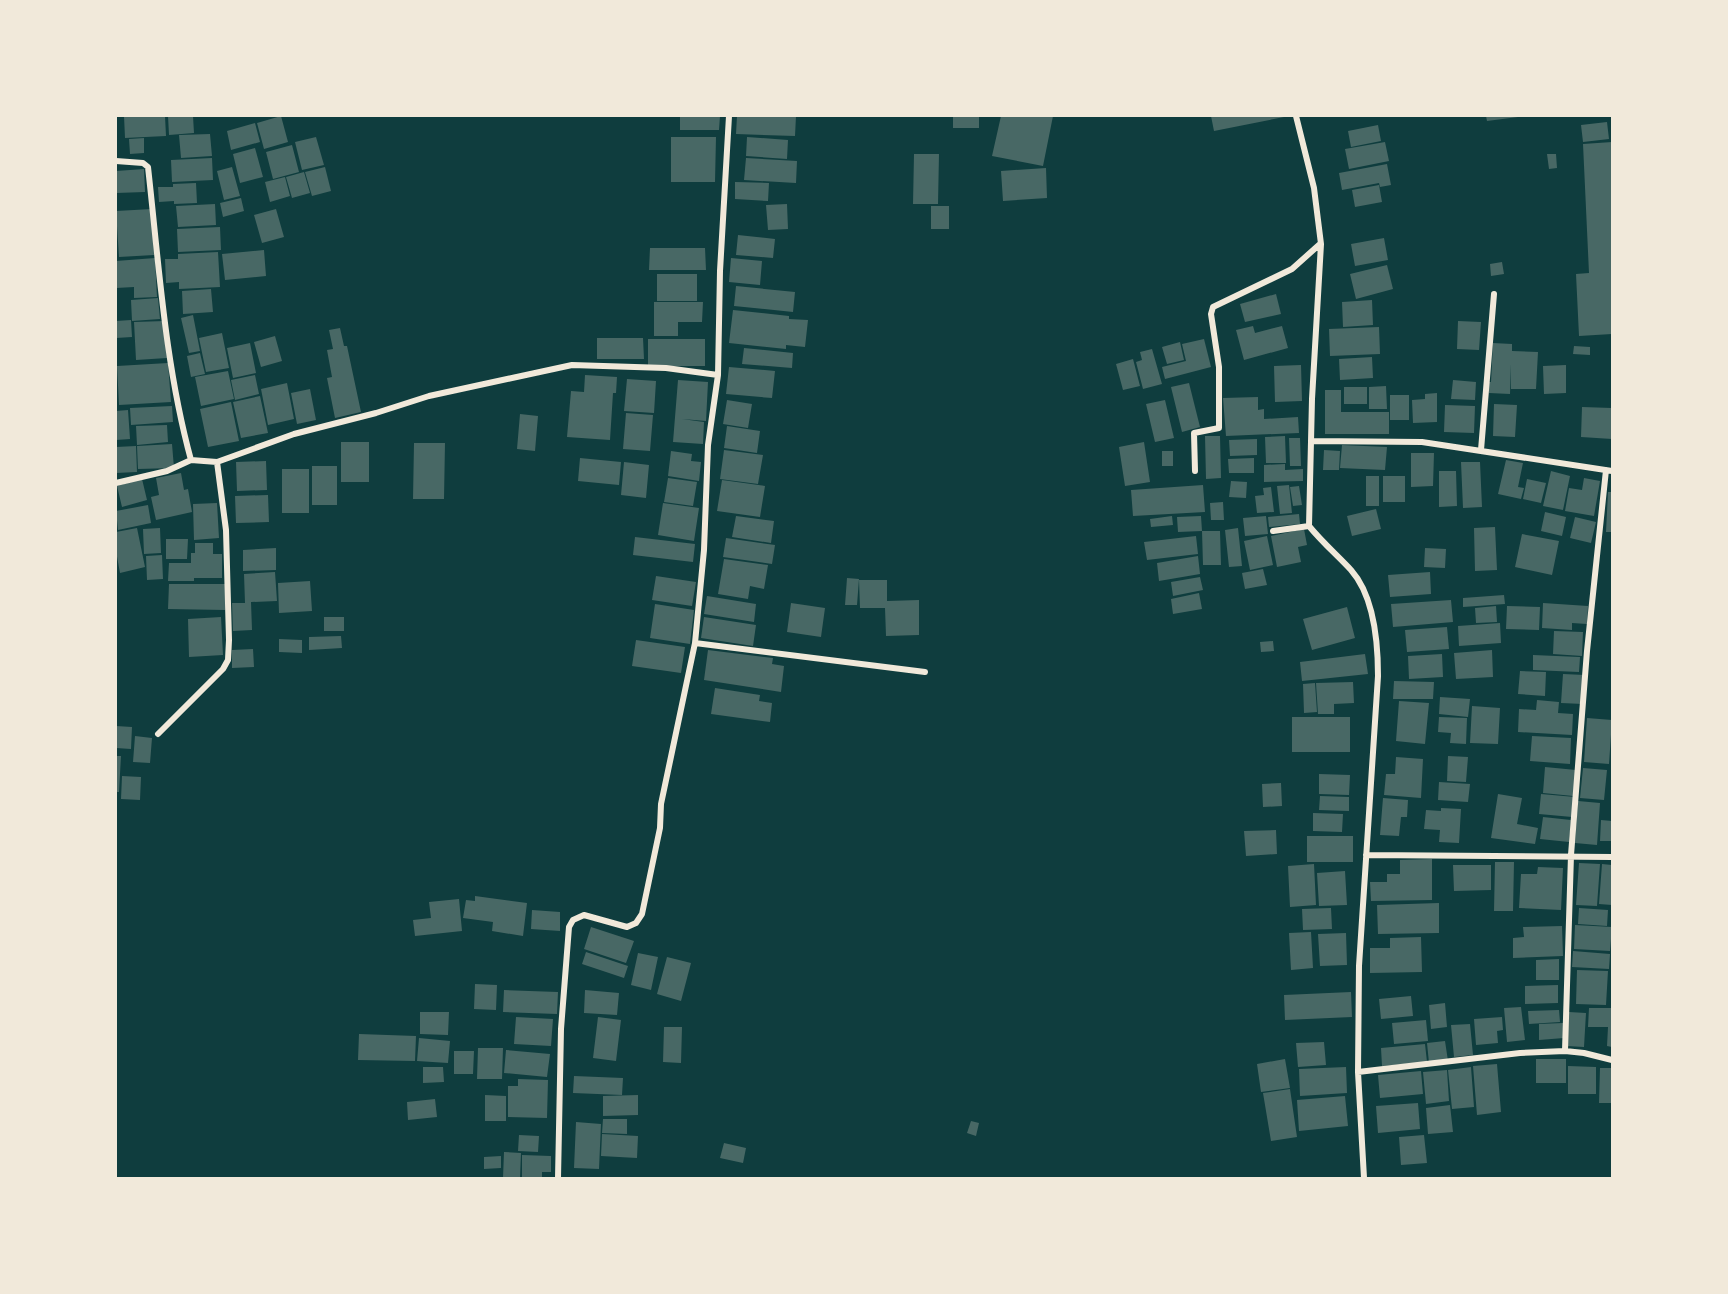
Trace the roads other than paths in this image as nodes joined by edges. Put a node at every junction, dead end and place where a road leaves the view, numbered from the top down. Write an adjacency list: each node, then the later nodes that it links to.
1 (729, 116): 6 (street)
2 (1296, 116): 4 (street)
3 (116, 161): 9 (street)
4 (1321, 244): 7 (street); 11 (street)
5 (1494, 294): 8 (street)
6 (718, 375): 10 (street); 16 (street)
7 (1311, 441): 8 (street); 14 (street)
8 (1481, 450): 12 (street)
9 (191, 460): 10 (street); 13 (street)
10 (217, 462): 18 (street)
11 (1195, 471)
12 (1609, 471): 20 (street)
13 (116, 483)
14 (1309, 526): 15 (street); 19 (street)
15 (1273, 531)
16 (695, 643): 17 (street); 25 (street)
17 (925, 672)
18 (158, 734)
19 (1366, 855): 20 (street); 24 (street)
20 (1571, 855): 21 (street); 22 (street)
21 (1612, 857)
22 (1565, 1052): 23 (street); 24 (street)
23 (1612, 1060)
24 (1358, 1072): 26 (street)
25 (558, 1179)
26 (1364, 1179)

